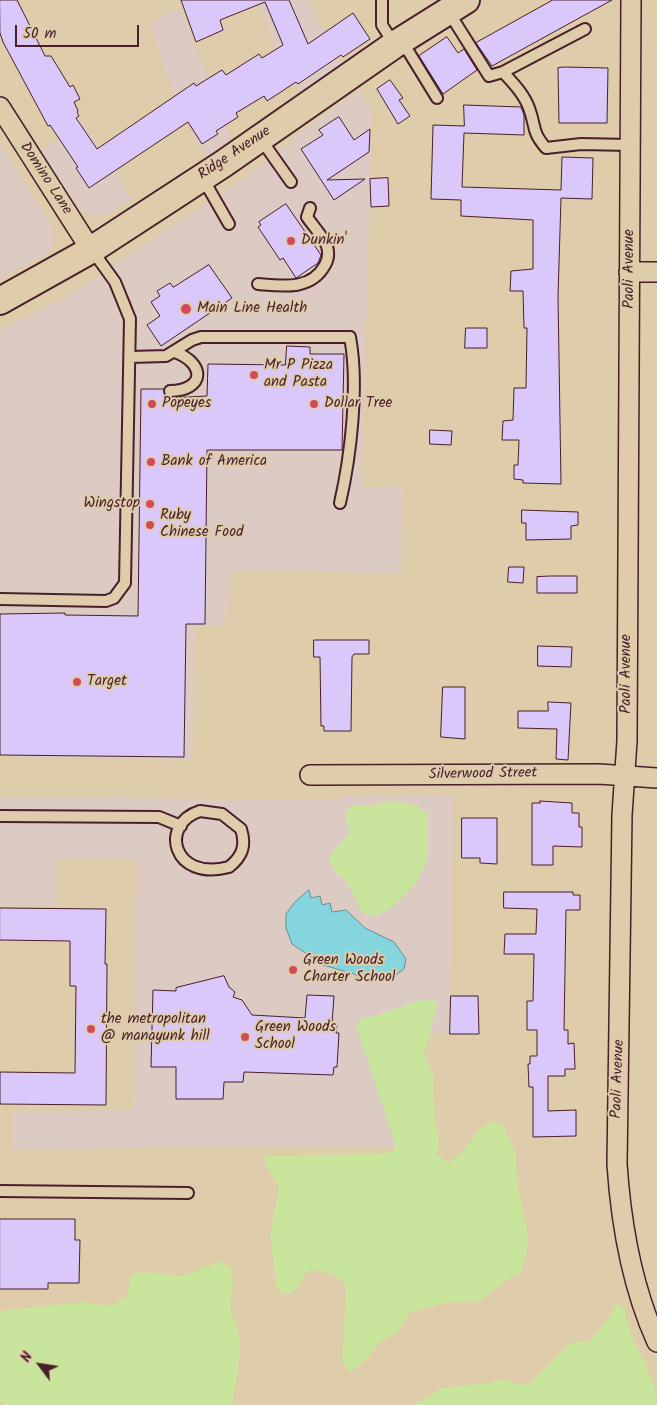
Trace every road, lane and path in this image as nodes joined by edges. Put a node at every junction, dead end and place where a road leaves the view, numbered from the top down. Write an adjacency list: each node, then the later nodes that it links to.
1 (382, 0): 5 (lane)
2 (631, 0): 10 (street, Paoli Avenue)
3 (457, 5): 5 (main road, Ridge Avenue); 6 (lane)
4 (585, 29): 6 (lane)
5 (398, 43): 7 (lane); 9 (main road, Ridge Avenue)
6 (503, 72): 10 (lane)
7 (437, 98)
8 (0, 107): 15 (street, Domino Lane)
9 (260, 138): 11 (main road, Ridge Avenue); 12 (lane)
10 (630, 145): 16 (street, Paoli Avenue)
11 (202, 177): 14 (lane); 15 (main road, Ridge Avenue)
12 (291, 182)
13 (310, 208): 18 (lane)
14 (229, 224)
15 (92, 250): 19 (main road, Ridge Avenue); 21 (lane)
16 (629, 272): 17 (street); 28 (street, Paoli Avenue)
17 (657, 272)
18 (258, 284)
19 (0, 301)
20 (175, 352): 21 (lane); 24 (lane); 25 (lane)
21 (130, 357): 22 (lane)
22 (129, 391): 23 (lane); 26 (lane)
23 (141, 391)
24 (170, 391)
25 (340, 503)
26 (0, 599)
27 (310, 775): 28 (street, Silverwood Street)
28 (624, 775): 29 (street, Silverwood Street); 34 (street, Paoli Avenue)
29 (657, 778)
30 (0, 816): 31 (lane)
31 (181, 826): 31 (lane)
32 (0, 1191): 33 (lane)
33 (188, 1193)
34 (657, 1342)

